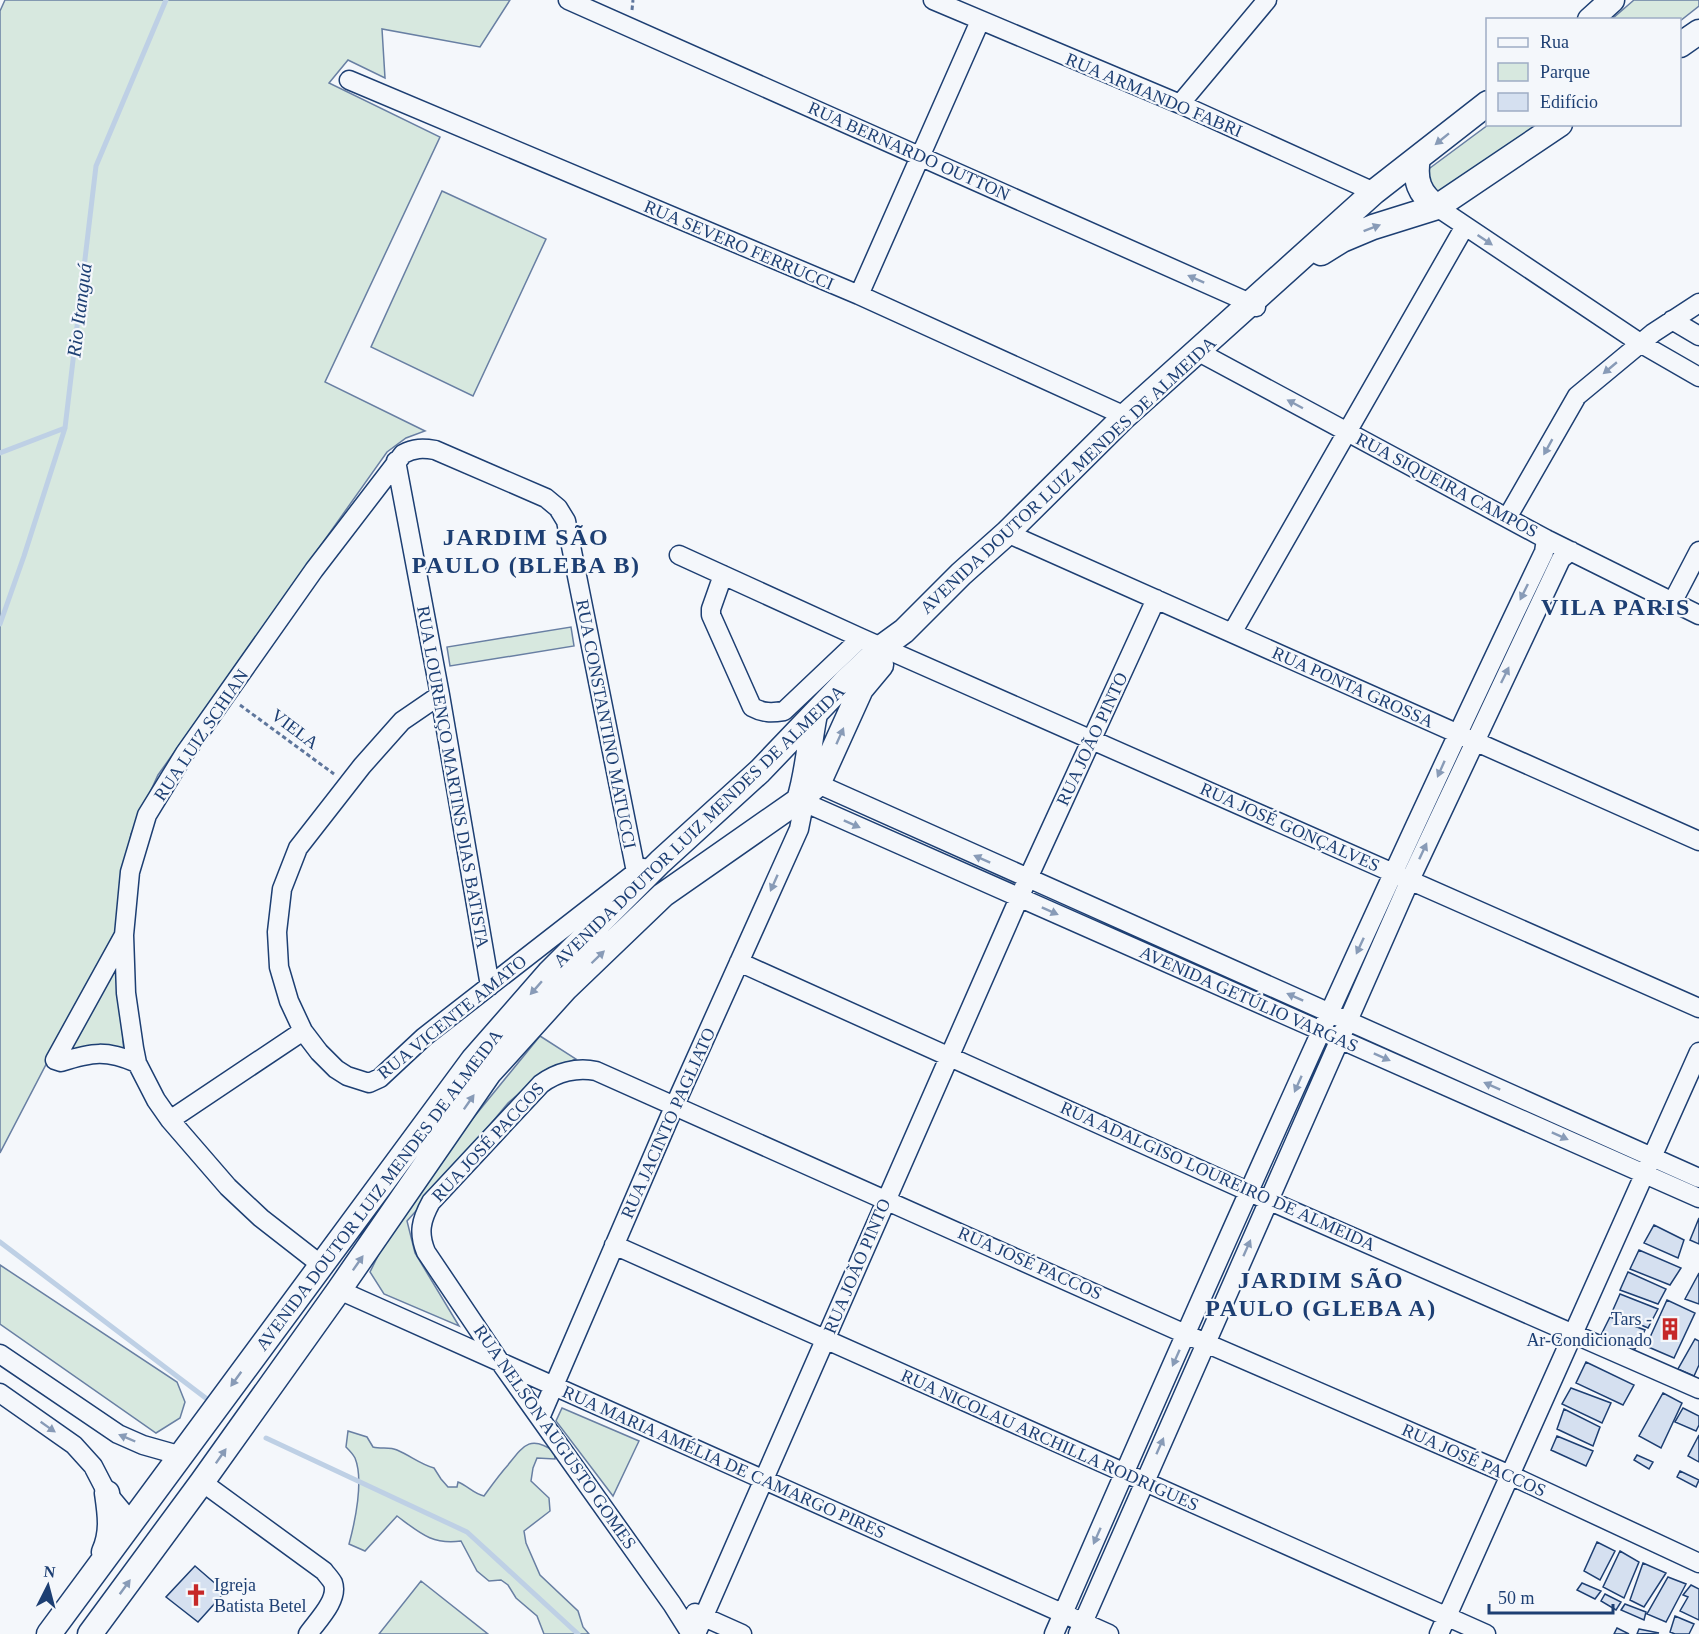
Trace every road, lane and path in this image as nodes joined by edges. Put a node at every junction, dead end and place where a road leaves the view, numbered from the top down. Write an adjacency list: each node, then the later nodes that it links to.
1 (568, 0): 13 (street, RUA BERNARDO OUTTON)
2 (933, 0): 6 (street, RUA ARMANDO FABRI)
3 (1267, 0): 10 (street)
4 (1612, 0): 5 (main road)
5 (1592, 18)
6 (980, 21): 10 (street, RUA ARMANDO FABRI); 13 (street)
7 (1699, 32): 8 (main road)
8 (1681, 44)
9 (349, 80): 18 (street, RUA SEVERO FERRUCCI)
10 (1180, 104): 15 (street, RUA ARMANDO FABRI)
11 (1486, 105): 14 (main road, AVENIDA DOUTOR LUIZ MENDES DE ALMEIDA, one-way to 14)
12 (1557, 126): 16 (main road, AVENIDA DOUTOR LUIZ MENDES DE ALMEIDA)
13 (921, 157): 18 (street); 20 (street, RUA BERNARDO OUTTON, one-way to 13)
14 (1418, 158): 15 (main road, AVENIDA DOUTOR LUIZ MENDES DE ALMEIDA); 16 (main road)
15 (1374, 192): 16 (main road); 20 (main road, AVENIDA DOUTOR LUIZ MENDES DE ALMEIDA)
16 (1437, 207): 17 (street); 20 (main road, AVENIDA DOUTOR LUIZ MENDES DE ALMEIDA, one-way to 16)
17 (1465, 226): 25 (street, one-way to 25); 29 (street)
18 (859, 295): 28 (street, RUA SEVERO FERRUCCI)
19 (1699, 303): 22 (street)
20 (1253, 305): 26 (main road, AVENIDA DOUTOR LUIZ MENDES DE ALMEIDA)
21 (1699, 315): 23 (street)
22 (1672, 320): 24 (street); 25 (street)
23 (1699, 328)
24 (1699, 336)
25 (1640, 343): 27 (street); 31 (street, one-way to 31)
26 (1197, 351): 28 (main road, AVENIDA DOUTOR LUIZ MENDES DE ALMEIDA); 29 (street, RUA SIQUEIRA CAMPOS, one-way to 26)
27 (1699, 377)
28 (1125, 416): 32 (main road, AVENIDA DOUTOR LUIZ MENDES DE ALMEIDA)
29 (1347, 431): 31 (street, RUA SIQUEIRA CAMPOS); 41 (street)
30 (396, 462): 43 (street, RUA LUIZ SCHIAN); 44 (street, RUA LOURENÇO MARTINS DIAS BATISTA); 55 (street, RUA CONSTANTINO MATUCCI)
31 (1507, 518): 33 (street, RUA SIQUEIRA CAMPOS)
32 (1007, 533): 38 (street, RUA PONTA GROSSA); 42 (main road, AVENIDA DOUTOR LUIZ MENDES DE ALMEIDA)
33 (1546, 539): 34 (street, RUA SIQUEIRA CAMPOS); 46 (street, one-way to 46)
34 (1571, 551): 39 (street, RUA SIQUEIRA CAMPOS); 46 (street, one-way to 34)
35 (1699, 551): 39 (street)
36 (679, 555): 37 (street, RUA JOSÉ GONÇALVES)
37 (723, 575): 42 (street, RUA JOSÉ GONÇALVES); 42 (street)
38 (1156, 599): 41 (street, RUA PONTA GROSSA); 47 (street, RUA JOÃO PINTO)
39 (1673, 601): 40 (street, RUA SIQUEIRA CAMPOS)
40 (1699, 615)
41 (1232, 633): 46 (street, RUA PONTA GROSSA)
42 (885, 642): 45 (main road, AVENIDA DOUTOR LUIZ MENDES DE ALMEIDA); 47 (street, RUA JOSÉ GONÇALVES); 50 (main road, AVENIDA DOUTOR LUIZ MENDES DE ALMEIDA, one-way to 42)
43 (227, 695): 49 (path, VIELA); 60 (street, RUA LUIZ SCHIAN)
44 (440, 695): 49 (street, RUA VICENTE AMATO); 62 (street, RUA LOURENÇO MARTINS DIAS BATISTA)
45 (814, 714): 48 (main road, AVENIDA DOUTOR LUIZ MENDES DE ALMEIDA); 50 (main road)
46 (1466, 737): 53 (street, RUA PONTA GROSSA); 56 (street)
47 (1092, 739): 56 (street, RUA JOSÉ GONÇALVES); 57 (street, RUA JOÃO PINTO)
48 (760, 771): 50 (main road); 54 (main road, AVENIDA DOUTOR LUIZ MENDES DE ALMEIDA)
49 (347, 784): 66 (street, RUA VICENTE AMATO)
50 (808, 787): 51 (main road, AVENIDA DOUTOR LUIZ MENDES DE ALMEIDA); 52 (street, RUA JACINTO PAGLIATO); 57 (street, AVENIDA GETÚLIO VARGAS, one-way to 50); 58 (street, AVENIDA GETÚLIO VARGAS, one-way to 58)
51 (779, 814): 52 (street); 83 (main road, AVENIDA DOUTOR LUIZ MENDES DE ALMEIDA, one-way to 51)
52 (799, 830): 61 (street, RUA JACINTO PAGLIATO, one-way to 61)
53 (1699, 841)
54 (660, 862): 55 (street, RUA VICENTE AMATO); 59 (main road, AVENIDA DOUTOR LUIZ MENDES DE ALMEIDA)
55 (636, 872): 59 (street, RUA VICENTE AMATO)
56 (1402, 877): 63 (street, RUA JOSÉ GONÇALVES); 64 (street, one-way to 64); 65 (street)
57 (1028, 879): 58 (street, RUA JOÃO PINTO); 64 (street, AVENIDA GETÚLIO VARGAS, one-way to 57)
58 (1019, 898): 67 (street, AVENIDA GETÚLIO VARGAS, one-way to 67); 70 (street, RUA JOÃO PINTO)
59 (612, 900): 62 (street, RUA VICENTE AMATO); 82 (main road, AVENIDA DOUTOR LUIZ MENDES DE ALMEIDA, one-way to 82)
60 (124, 934): 71 (street, RUA LUIZ SCHIAN); 71 (street)
61 (739, 962): 70 (street, RUA ADALGISO LOUREIRO DE ALMEIDA); 72 (street, RUA JACINTO PAGLIATO)
62 (490, 986): 66 (street, RUA VICENTE AMATO)
63 (1699, 1008)
64 (1330, 1012): 65 (street, AVENIDA GETÚLIO VARGAS); 67 (street)
65 (1348, 1020): 68 (street); 74 (street, AVENIDA GETÚLIO VARGAS, one-way to 65)
66 (303, 1031): 73 (street)
67 (1322, 1031): 68 (street, AVENIDA GETÚLIO VARGAS); 76 (street, one-way to 76)
68 (1340, 1039): 74 (street, AVENIDA GETÚLIO VARGAS, one-way to 74); 79 (street)
69 (1699, 1052): 74 (street)
70 (950, 1056): 76 (street, RUA ADALGISO LOUREIRO DE ALMEIDA); 78 (street, RUA JOÃO PINTO)
71 (138, 1064): 73 (street, RUA LUIZ SCHIAN)
72 (674, 1107): 78 (street, RUA JOSÉ PACCOS); 80 (street, RUA JOSÉ PACCOS); 81 (street, RUA JACINTO PAGLIATO)
73 (170, 1120): 82 (street, RUA LUIZ SCHIAN)
74 (1648, 1166): 75 (street, AVENIDA GETÚLIO VARGAS); 77 (street, AVENIDA GETÚLIO VARGAS); 84 (street)
75 (1699, 1178)
76 (1250, 1192): 79 (street, RUA ADALGISO LOUREIRO DE ALMEIDA); 85 (street)
77 (1699, 1198)
78 (886, 1199): 85 (street, RUA JOSÉ PACCOS); 86 (street, RUA JOÃO PINTO)
79 (1268, 1200): 84 (street, RUA ADALGISO LOUREIRO DE ALMEIDA); 87 (street, one-way to 79)
80 (421, 1238): 89 (street, RUA NELSON AUGUSTO GOMES)
81 (614, 1245): 86 (street, RUA NICOLAU ARCHILLA RODRIGUES); 90 (street, RUA JACINTO PAGLIATO)
82 (320, 1264): 94 (main road, AVENIDA DOUTOR LUIZ MENDES DE ALMEIDA, one-way to 94)
83 (339, 1290): 89 (street, RUA MARIA AMÉLIA DE CAMARGO PIRES); 98 (main road, AVENIDA DOUTOR LUIZ MENDES DE ALMEIDA, one-way to 83)
84 (1574, 1333): 91 (street, RUA ADALGISO LOUREIRO DE ALMEIDA); 96 (street)
85 (1186, 1334): 87 (street, RUA JOSÉ PACCOS); 95 (street, one-way to 95)
86 (825, 1340): 95 (street, RUA NICOLAU ARCHILLA RODRIGUES); 97 (street, RUA JOÃO PINTO)
87 (1206, 1342): 96 (street, RUA JOSÉ PACCOS); 99 (street, one-way to 87)
88 (0, 1354): 94 (street, one-way to 88)
89 (500, 1362): 90 (street, RUA MARIA AMÉLIA DE CAMARGO PIRES); 93 (street, RUA NELSON AUGUSTO GOMES)
90 (554, 1386): 93 (street, RUA JACINTO PAGLIATO); 97 (street, RUA MARIA AMÉLIA DE CAMARGO PIRES)
91 (1699, 1389)
92 (0, 1393): 100 (street, one-way to 100)
93 (540, 1418): 106 (street, RUA NELSON AUGUSTO GOMES)
94 (182, 1456): 101 (main road); 102 (main road, AVENIDA DOUTOR LUIZ MENDES DE ALMEIDA)
95 (1125, 1473): 99 (street, RUA NICOLAU ARCHILLA RODRIGUES); 107 (street, one-way to 107)
96 (1510, 1475): 104 (street, RUA JOSÉ PACCOS); 109 (street)
97 (764, 1480): 107 (street, RUA MARIA AMÉLIA DE CAMARGO PIRES); 108 (street, RUA JOÃO PINTO)
98 (202, 1482): 101 (main road, AVENIDA DOUTOR LUIZ MENDES DE ALMEIDA); 113 (street)
99 (1144, 1482): 109 (street, RUA NICOLAU ARCHILLA RODRIGUES); 110 (street)
100 (107, 1493): 102 (street); 105 (main road)
101 (186, 1503): 103 (main road, AVENIDA DOUTOR LUIZ MENDES DE ALMEIDA)
102 (132, 1522): 103 (main road); 105 (main road, AVENIDA DOUTOR LUIZ MENDES DE ALMEIDA)
103 (170, 1526): 112 (main road, AVENIDA DOUTOR LUIZ MENDES DE ALMEIDA, one-way to 103)
104 (1699, 1563)
105 (94, 1573): 111 (main road, AVENIDA DOUTOR LUIZ MENDES DE ALMEIDA)
106 (672, 1604): 108 (street); 114 (street, RUA NELSON AUGUSTO GOMES)
107 (1062, 1613): 110 (street, RUA MARIA AMÉLIA DE CAMARGO PIRES); 117 (street)
108 (704, 1616): 115 (street, RUA JOÃO PINTO); 116 (street)
109 (1447, 1617): 119 (street); 120 (street, RUA NICOLAU ARCHILLA RODRIGUES)
110 (1080, 1628): 118 (street, RUA MARIA AMÉLIA DE CAMARGO PIRES)
111 (49, 1634)
112 (90, 1634)
113 (308, 1634)
114 (691, 1634)
115 (696, 1634)
116 (742, 1634)
117 (1054, 1634)
118 (1109, 1634)
119 (1439, 1634)
120 (1486, 1634)

